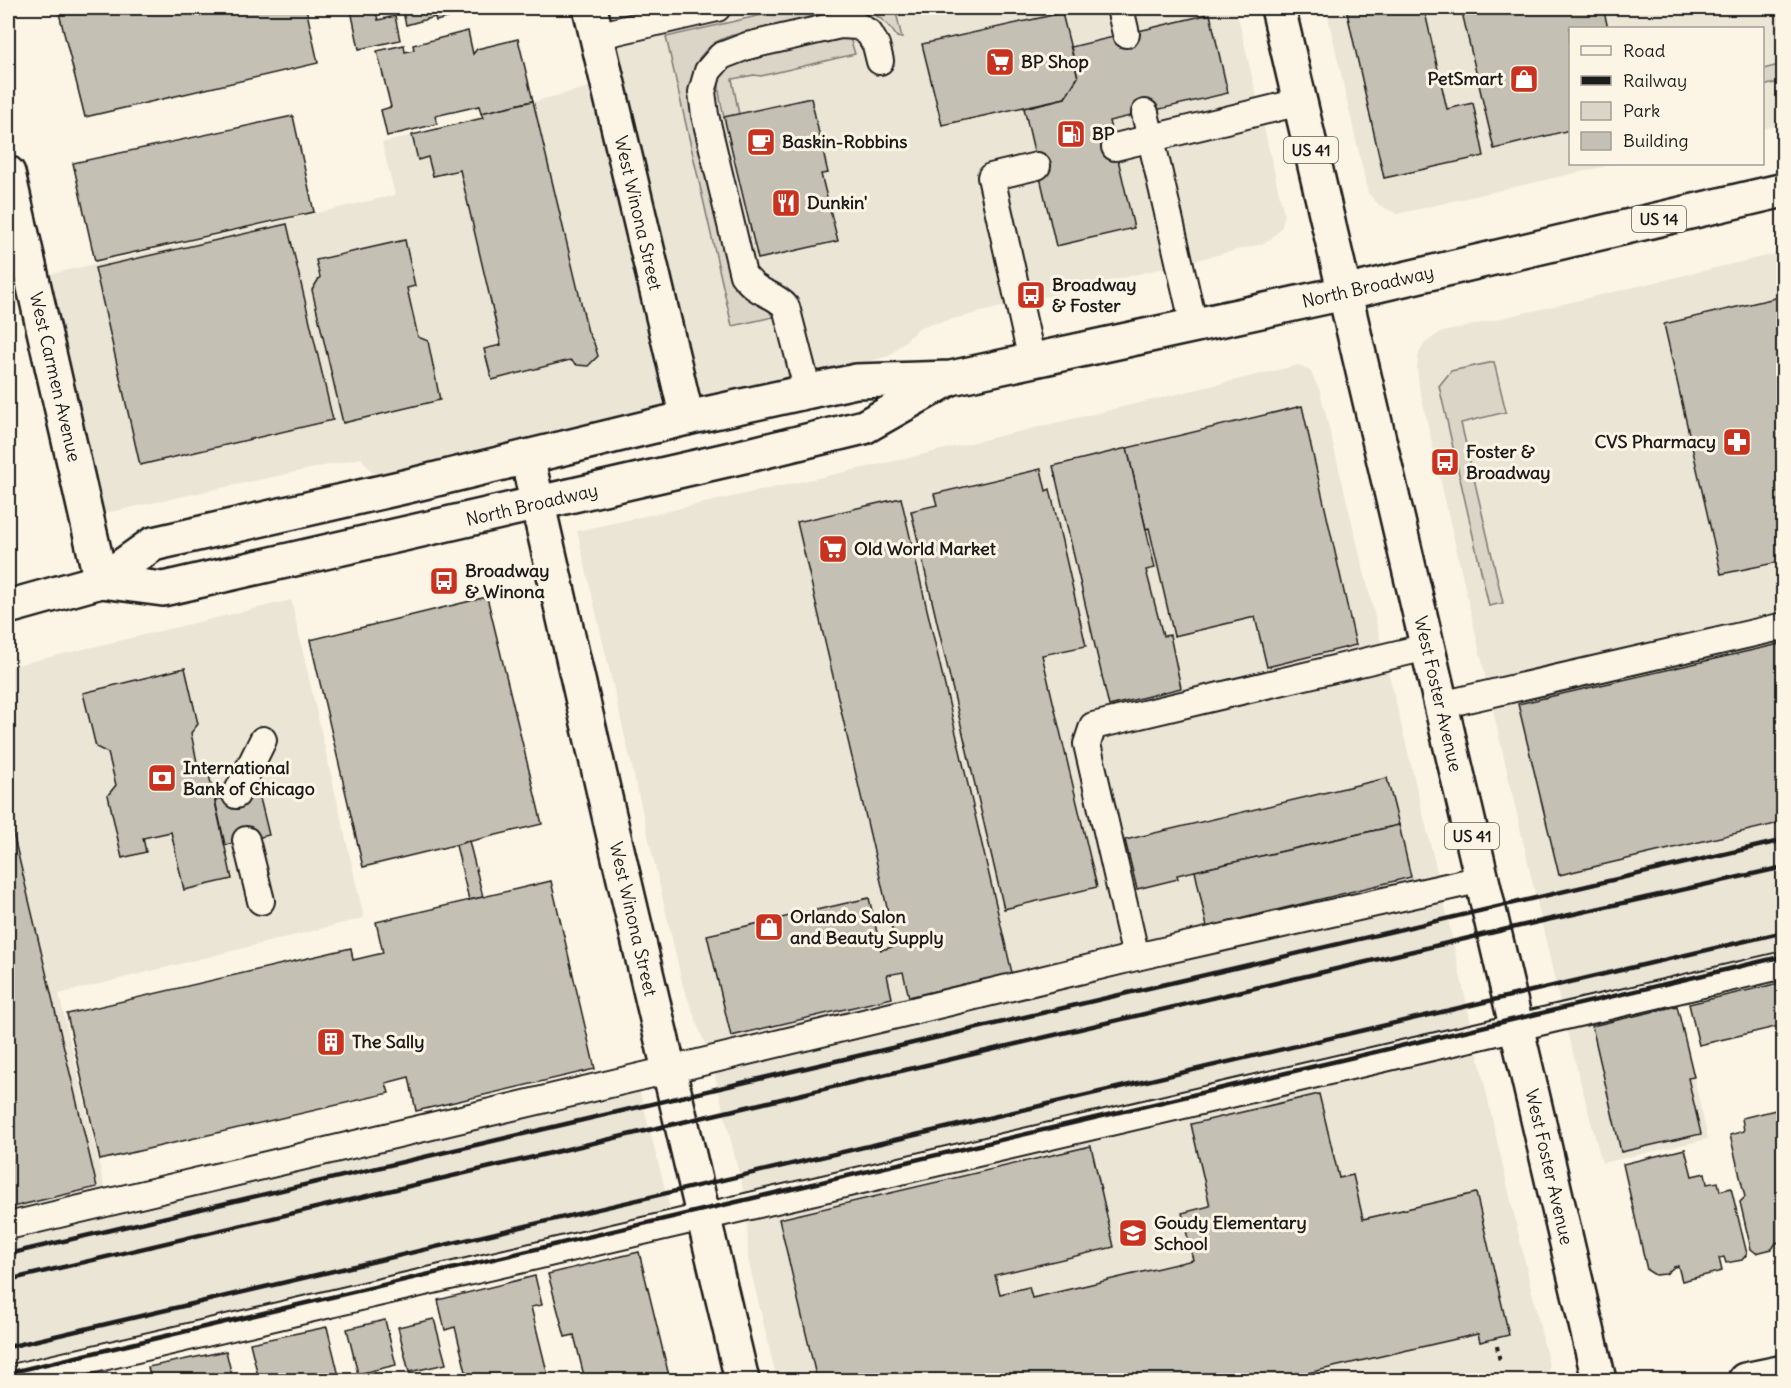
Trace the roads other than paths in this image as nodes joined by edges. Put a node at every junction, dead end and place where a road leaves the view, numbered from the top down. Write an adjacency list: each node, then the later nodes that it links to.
1 (717, 8): 4 (lane)
2 (1120, 8): 5 (lane)
3 (1278, 8): 7 (main road, West Foster Avenue / US 41)
4 (593, 22): 19 (main road, West Winona Street)
5 (1126, 34)
6 (880, 62): 18 (lane)
7 (1300, 102): 9 (lane); 14 (main road, West Foster Avenue / US 41)
8 (1144, 113): 9 (lane)
9 (1150, 139): 10 (lane); 15 (lane)
10 (1115, 147)
11 (1037, 166): 16 (lane)
12 (8, 173): 22 (main road, West Carmen Avenue)
13 (1784, 190): 14 (main road, North Broadway / US 14)
14 (1344, 292): 15 (main road, North Broadway); 25 (main road, West Foster Avenue / US 41)
15 (1194, 326): 16 (main road, North Broadway)
16 (1032, 361): 17 (main road, North Broadway)
17 (951, 378): 18 (main road, North Broadway); 21 (main road, North Broadway)
18 (808, 392): 19 (main road, North Broadway)
19 (687, 418): 20 (main road, North Broadway)
20 (528, 457): 21 (main road, West Winona Street); 22 (main road, North Broadway)
21 (537, 504): 22 (main road, North Broadway); 35 (main road, West Winona Street)
22 (101, 581): 23 (main road, North Broadway)
23 (8, 607)
24 (1784, 626): 26 (lane)
25 (1427, 646): 26 (main road, West Foster Avenue / US 41); 32 (lane)
26 (1441, 705): 30 (main road, West Foster Avenue / US 41)
27 (262, 740): 28 (lane)
28 (236, 795)
29 (246, 840): 31 (lane)
30 (1482, 879): 32 (lane); 34 (main road, West Foster Avenue / US 41)
31 (261, 901)
32 (1136, 957): 35 (lane)
33 (1784, 965): 34 (lane)
34 (1516, 1027): 36 (lane); 41 (main road, West Foster Avenue / US 41)
35 (669, 1070): 36 (main road, West Winona Street); 37 (lane)
36 (704, 1217): 39 (lane); 40 (main road, West Winona Street)
37 (8, 1226)
38 (1784, 1372): 42 (main road)
39 (8, 1379)
40 (742, 1380)
41 (1599, 1380)
42 (1746, 1380)

